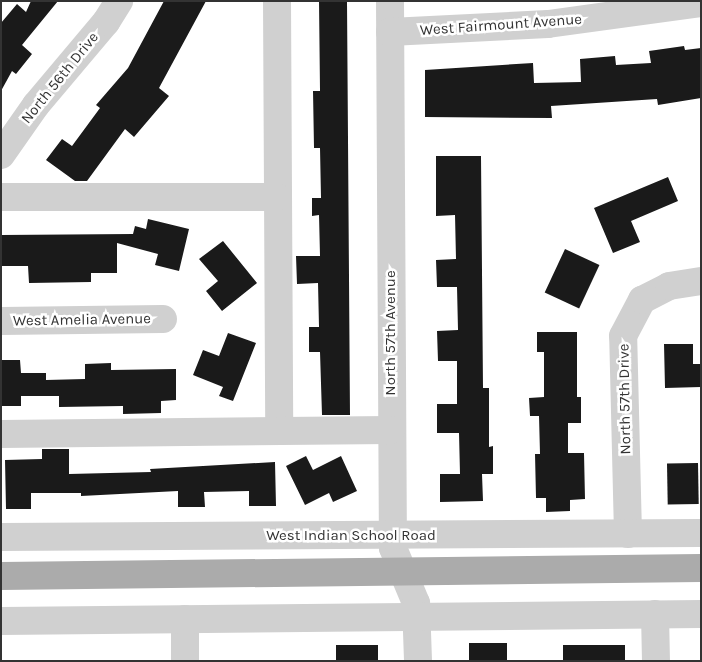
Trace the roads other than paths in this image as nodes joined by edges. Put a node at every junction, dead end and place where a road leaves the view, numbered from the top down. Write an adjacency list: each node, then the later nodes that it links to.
1 (119, 1): 6 (street, North 56th Drive)
2 (277, 1): 8 (street)
3 (390, 1): 5 (street, North 57th Avenue)
4 (701, 3): 5 (street, West Fairmount Avenue)
5 (390, 32): 12 (street, North 57th Avenue)
6 (1, 155)
7 (1, 197): 8 (street)
8 (277, 197): 13 (street)
9 (701, 281): 16 (street, North 57th Drive)
10 (163, 319): 11 (street, West Amelia Avenue)
11 (1, 321)
12 (391, 430): 13 (street); 18 (street, North 57th Avenue)
13 (279, 431): 14 (street)
14 (1, 434)
15 (701, 533): 16 (street, West Indian School Road)
16 (628, 534): 18 (street, West Indian School Road)
17 (1, 537): 18 (street, West Indian School Road)
18 (393, 537): 20 (street, North 57th Avenue)
19 (701, 568): 20 (main road)
20 (405, 570): 21 (main road); 24 (street, North 57th Avenue)
21 (1, 576)
22 (655, 614): 23 (street); 24 (street); 29 (street)
23 (701, 614)
24 (417, 618): 25 (street); 28 (street, North 57th Avenue)
25 (184, 619): 26 (street); 27 (street)
26 (1, 621)
27 (185, 661)
28 (418, 661)
29 (656, 661)

